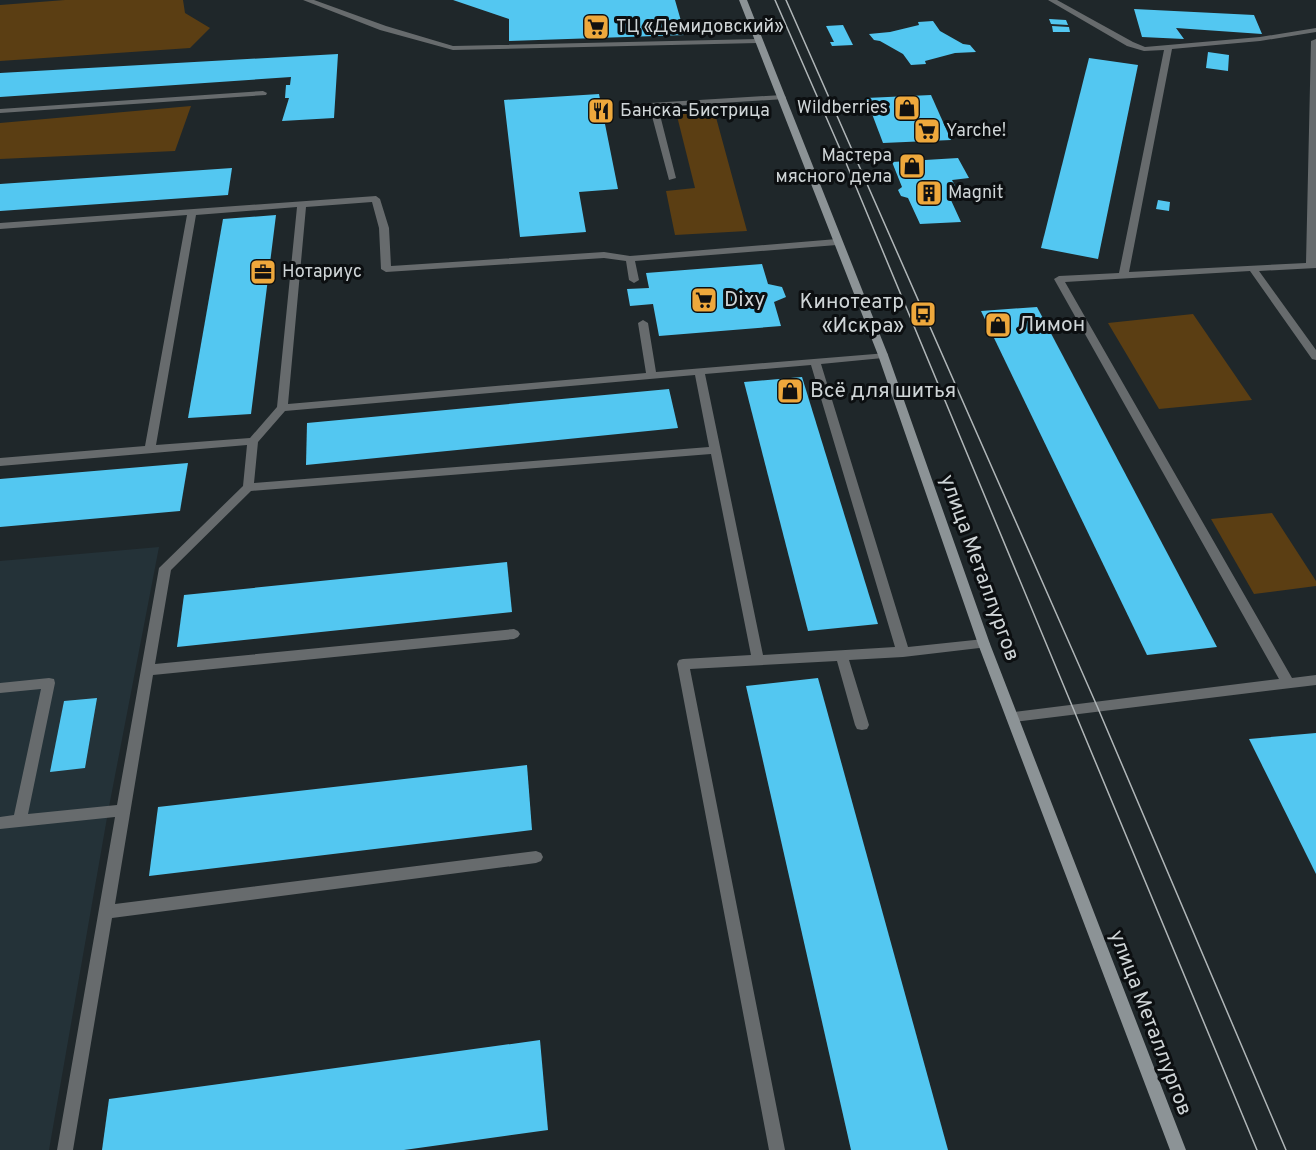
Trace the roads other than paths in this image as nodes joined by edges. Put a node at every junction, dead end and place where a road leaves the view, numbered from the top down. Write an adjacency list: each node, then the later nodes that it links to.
1 (307, 0): 5 (lane)
2 (743, 0): 5 (main road, улица Металлургов)
3 (1052, 0): 7 (lane)
4 (1316, 30): 7 (lane)
5 (758, 41): 9 (main road, улица Металлургов)
6 (1315, 41): 17 (lane)
7 (1169, 46): 19 (lane)
8 (263, 93): 10 (lane)
9 (782, 97): 11 (lane); 15 (main road, улица Металлургов)
10 (0, 111)
11 (672, 178)
12 (302, 203): 13 (lane); 16 (lane); 27 (lane)
13 (192, 212): 14 (lane); 29 (lane)
14 (0, 226)
15 (837, 242): 16 (lane); 22 (main road, улица Металлургов)
16 (630, 259): 20 (lane)
17 (1313, 265): 18 (lane)
18 (1252, 268): 19 (lane); 23 (lane)
19 (1123, 276): 40 (lane)
20 (634, 280)
21 (643, 323): 26 (lane)
22 (883, 355): 24 (lane); 34 (main road, улица Металлургов)
23 (1316, 357)
24 (815, 361): 25 (lane); 35 (lane)
25 (699, 370): 26 (lane); 30 (lane)
26 (651, 374): 27 (lane)
27 (282, 408): 28 (lane)
28 (253, 441): 29 (lane); 32 (lane)
29 (150, 449): 31 (lane)
30 (716, 450): 32 (lane); 37 (lane)
31 (0, 462)
32 (248, 487): 38 (lane)
33 (514, 634): 38 (lane)
34 (984, 644): 35 (lane); 42 (main road, улица Металлургов)
35 (903, 652): 36 (lane)
36 (841, 654): 37 (lane); 43 (lane)
37 (759, 661): 50 (lane)
38 (148, 670): 44 (lane)
39 (1316, 680): 40 (lane)
40 (1288, 683): 42 (lane)
41 (0, 688): 45 (lane)
42 (1013, 717): 51 (main road, улица Металлургов)
43 (862, 725)
44 (124, 810): 45 (lane); 48 (lane)
45 (20, 821): 46 (lane)
46 (0, 823)
47 (536, 857): 48 (lane)
48 (106, 912): 49 (lane)
49 (65, 1150)
50 (777, 1150)
51 (1178, 1150)

